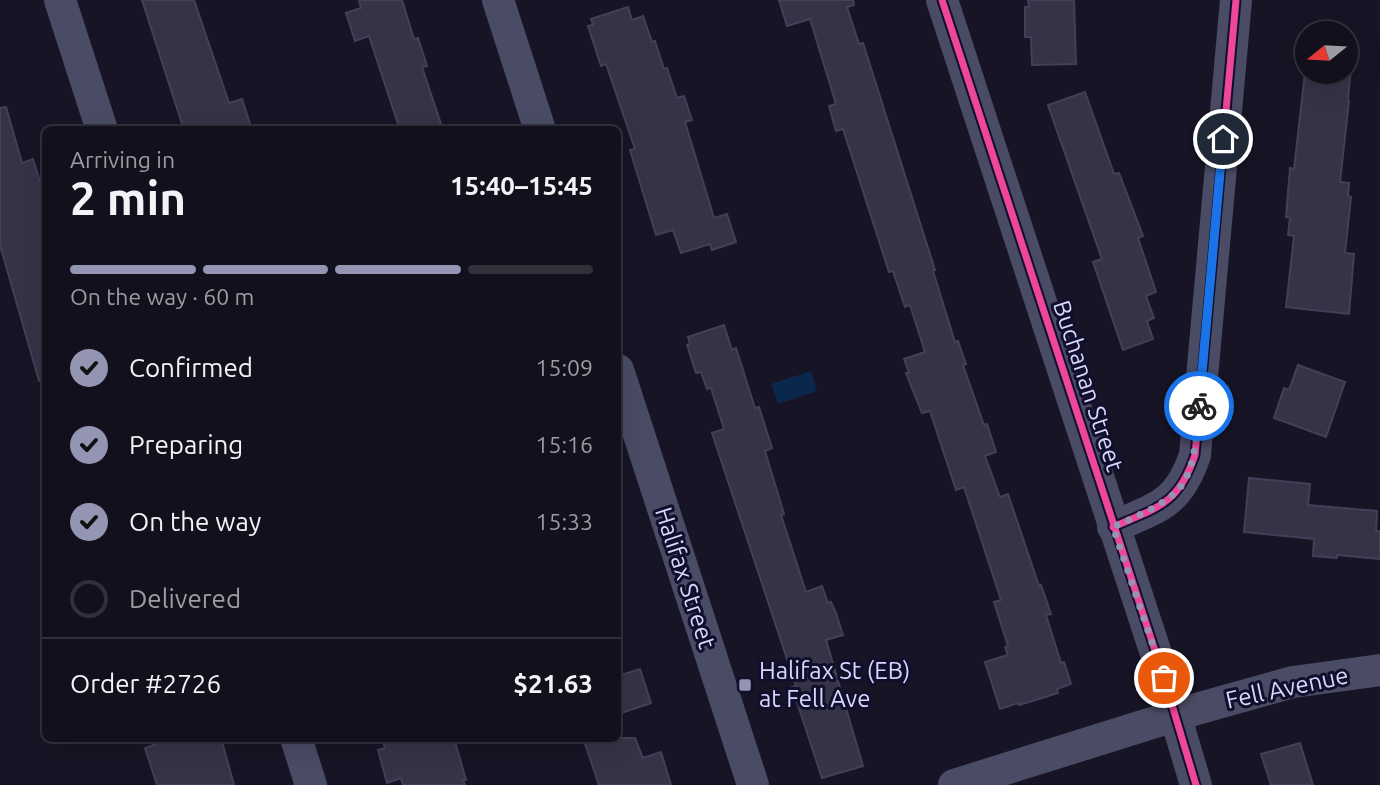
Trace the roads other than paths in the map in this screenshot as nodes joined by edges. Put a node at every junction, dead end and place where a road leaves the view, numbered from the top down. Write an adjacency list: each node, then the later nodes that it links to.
1 (60, 0): 5 (street)
2 (498, 0): 6 (street)
3 (942, 0): 8 (street, Buchanan Street)
4 (1236, 0): 8 (street)
5 (101, 126)
6 (539, 126)
7 (621, 379): 13 (street, Halifax Street)
8 (1113, 527): 10 (street, Buchanan Street)
9 (1380, 670): 10 (street, Fell Avenue)
10 (1175, 718): 14 (street, Fell Avenue); 15 (street, Buchanan Street)
11 (297, 742): 12 (street)
12 (311, 785)
13 (752, 785)
14 (954, 785)
15 (1196, 785)

